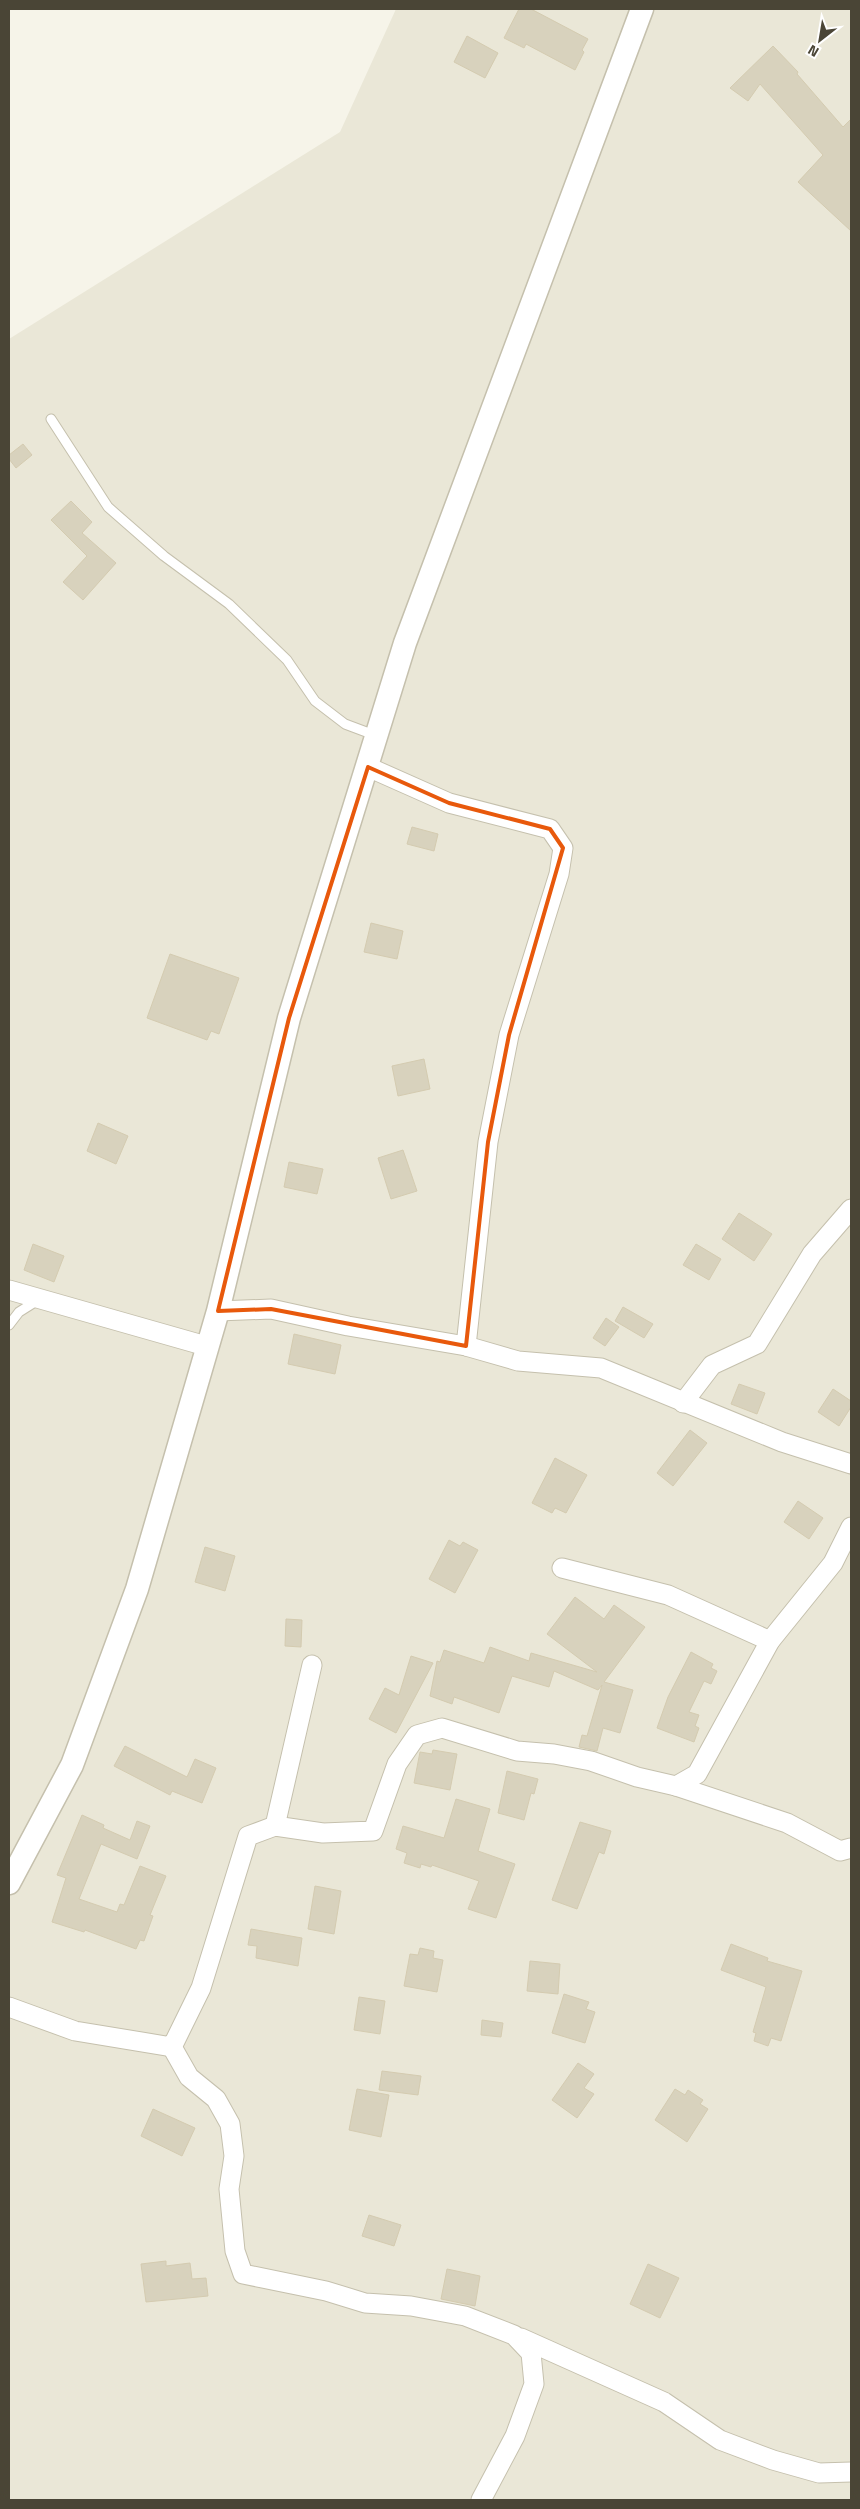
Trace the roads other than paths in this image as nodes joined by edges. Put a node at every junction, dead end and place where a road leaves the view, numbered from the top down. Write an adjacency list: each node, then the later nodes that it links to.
1 (642, 9): 3 (street)
2 (51, 419): 3 (lane)
3 (377, 736): 4 (street)
4 (368, 767): 8 (street); 11 (street)
5 (851, 1209): 12 (street)
6 (9, 1290): 7 (street)
7 (38, 1300): 9 (lane); 10 (street)
8 (218, 1311): 10 (street); 11 (street)
9 (9, 1325)
10 (206, 1346): 21 (street)
11 (466, 1346): 12 (street)
12 (683, 1402): 13 (street)
13 (851, 1464)
14 (851, 1527): 16 (street)
15 (562, 1568): 16 (street)
16 (770, 1640): 18 (street)
17 (312, 1665): 19 (street)
18 (676, 1786): 19 (street); 20 (street)
19 (275, 1826): 23 (street)
20 (851, 1848)
21 (9, 1883)
22 (9, 2007): 23 (street)
23 (172, 2047): 24 (street)
24 (514, 2335): 25 (street); 26 (street)
25 (851, 2472)
26 (481, 2500)

